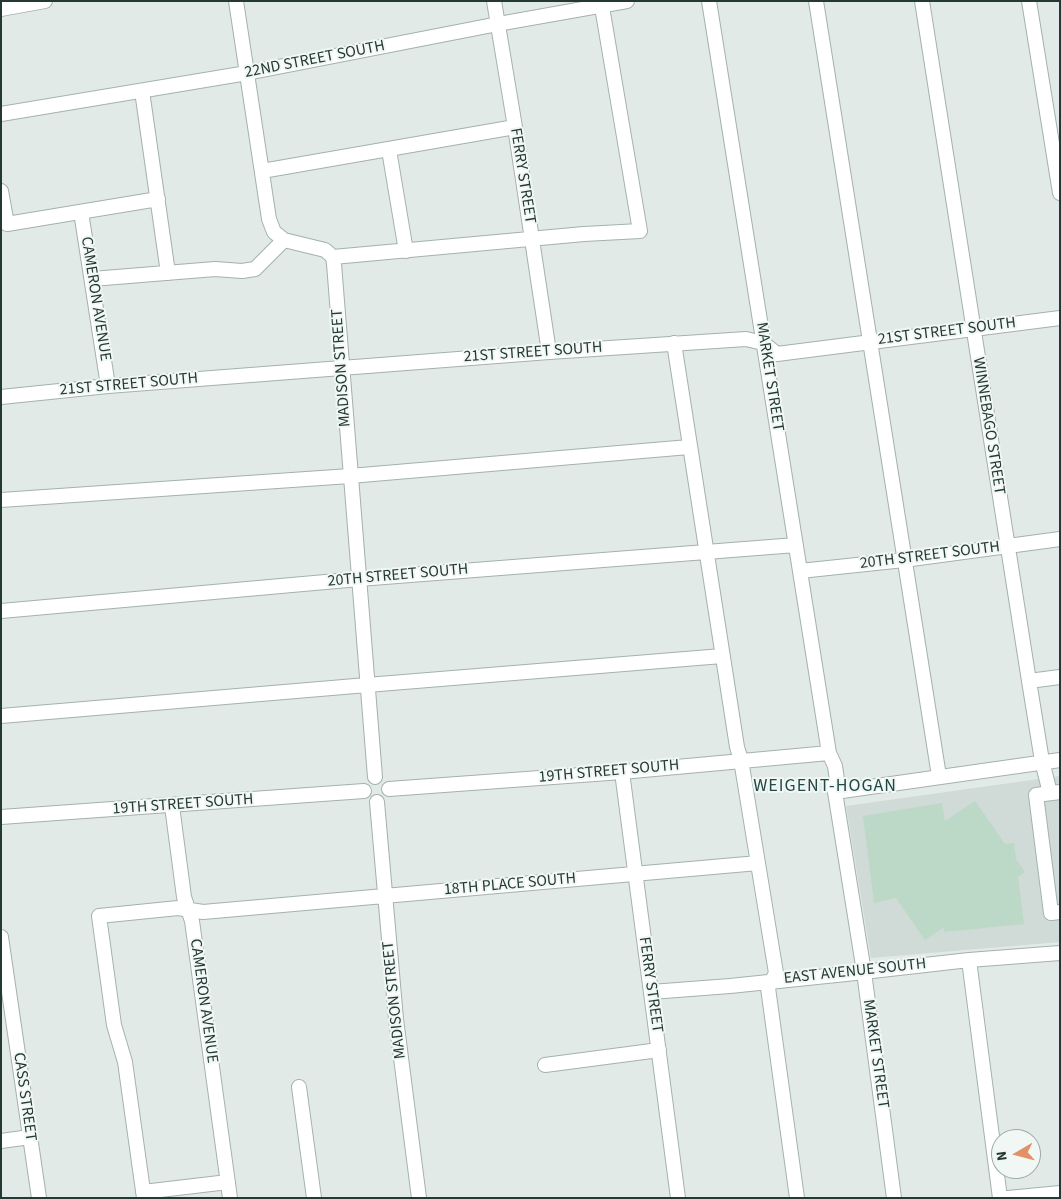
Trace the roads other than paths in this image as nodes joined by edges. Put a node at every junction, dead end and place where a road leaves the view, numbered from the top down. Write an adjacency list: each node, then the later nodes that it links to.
1 (45, 1): 10 (street)
2 (236, 1): 12 (street)
3 (494, 1): 11 (street, FERRY STREET)
4 (628, 1): 9 (street, 22ND STREET SOUTH)
5 (710, 1): 32 (street, MARKET STREET)
6 (816, 1): 30 (street)
7 (922, 1): 29 (street, WINNEBAGO STREET)
8 (1030, 1): 19 (street)
9 (601, 3): 11 (street, 22ND STREET SOUTH); 22 (street)
10 (1, 9)
11 (498, 24): 12 (street, 22ND STREET SOUTH); 15 (street, FERRY STREET)
12 (247, 73): 13 (street, 22ND STREET SOUTH); 17 (street)
13 (142, 91): 14 (street, 22ND STREET SOUTH); 20 (street)
14 (1, 114)
15 (515, 127): 16 (street); 22 (street, FERRY STREET)
16 (389, 150): 17 (street); 24 (street)
17 (262, 171): 23 (street)
18 (1, 191): 21 (street)
19 (1060, 193)
20 (158, 200): 21 (street); 26 (street)
21 (81, 212): 27 (street, CAMERON AVENUE)
22 (532, 239): 24 (street); 33 (street, FERRY STREET)
23 (284, 240): 25 (street); 26 (street)
24 (406, 251): 25 (street)
25 (333, 257): 34 (street, MADISON STREET)
26 (168, 273): 27 (street)
27 (92, 280): 35 (street, CAMERON AVENUE)
28 (1060, 318): 29 (street, 21ST STREET SOUTH)
29 (974, 329): 30 (street, 21ST STREET SOUTH); 42 (street, WINNEBAGO STREET)
30 (870, 342): 32 (street, 21ST STREET SOUTH); 44 (street)
31 (674, 343): 32 (street, 21ST STREET SOUTH); 33 (street, 21ST STREET SOUTH); 37 (street)
32 (763, 343): 41 (street, MARKET STREET)
33 (549, 352): 34 (street, 21ST STREET SOUTH)
34 (342, 368): 35 (street, 21ST STREET SOUTH); 38 (street, MADISON STREET)
35 (108, 386): 36 (street, 21ST STREET SOUTH)
36 (1, 397)
37 (690, 447): 38 (street); 43 (street)
38 (350, 476): 39 (street); 46 (street, MADISON STREET)
39 (1, 500)
40 (1060, 539): 42 (street, 20TH STREET SOUTH)
41 (796, 545): 43 (street, 20TH STREET SOUTH); 45 (street, MARKET STREET)
42 (1007, 546): 44 (street, 20TH STREET SOUTH); 50 (street, WINNEBAGO STREET)
43 (706, 552): 46 (street, 20TH STREET SOUTH); 48 (street)
44 (904, 560): 45 (street, 20TH STREET SOUTH); 58 (street)
45 (800, 571): 53 (street, MARKET STREET)
46 (358, 579): 47 (street, 20TH STREET SOUTH); 51 (street, MADISON STREET)
47 (1, 611)
48 (722, 656): 51 (street); 54 (street)
49 (1060, 677): 50 (street)
50 (1029, 681): 56 (street, WINNEBAGO STREET)
51 (367, 685): 52 (street); 59 (street, MADISON STREET)
52 (1, 716)
53 (829, 753): 54 (street, 19TH STREET SOUTH); 62 (street, MARKET STREET)
54 (741, 760): 57 (street, 19TH STREET SOUTH); 67 (street)
55 (1060, 760): 56 (street)
56 (1042, 762): 58 (street); 63 (street, WINNEBAGO STREET)
57 (622, 772): 60 (street, 19TH STREET SOUTH); 68 (street, FERRY STREET)
58 (939, 776): 62 (street)
59 (375, 778): 60 (street); 61 (street)
60 (389, 789): 64 (street)
61 (364, 791): 64 (street); 65 (street, 19TH STREET SOUTH)
62 (835, 792): 75 (street, MARKET STREET)
63 (1055, 792): 71 (street)
64 (377, 802): 69 (street, MADISON STREET)
65 (172, 806): 66 (street, 19TH STREET SOUTH); 70 (street, CAMERON AVENUE)
66 (1, 818)
67 (758, 864): 68 (street, 18TH PLACE SOUTH); 76 (street)
68 (635, 874): 69 (street, 18TH PLACE SOUTH); 77 (street, FERRY STREET)
69 (385, 896): 70 (street, 18TH PLACE SOUTH); 89 (street, MADISON STREET)
70 (188, 909): 83 (street, CAMERON AVENUE); 85 (street, 18TH PLACE SOUTH)
71 (1060, 912)
72 (1, 937): 81 (street, CASS STREET)
73 (1060, 953): 74 (street, EAST AVENUE SOUTH)
74 (969, 960): 75 (street, EAST AVENUE SOUTH); 93 (street)
75 (864, 972): 76 (street, EAST AVENUE SOUTH); 92 (street, MARKET STREET)
76 (772, 981): 77 (street, EAST AVENUE SOUTH); 91 (street)
77 (651, 992): 78 (street, FERRY STREET)
78 (659, 1050): 79 (street); 90 (street, FERRY STREET)
79 (545, 1065)
80 (299, 1087): 88 (street)
81 (30, 1137): 82 (street); 86 (street, CASS STREET)
82 (1, 1141)
83 (228, 1182): 85 (street); 87 (street, CAMERON AVENUE)
84 (1060, 1193): 94 (street)
85 (144, 1195)
86 (38, 1198)
87 (230, 1198)
88 (314, 1198)
89 (419, 1198)
90 (678, 1198)
91 (797, 1198)
92 (894, 1198)
93 (1000, 1198)
94 (1008, 1198)

